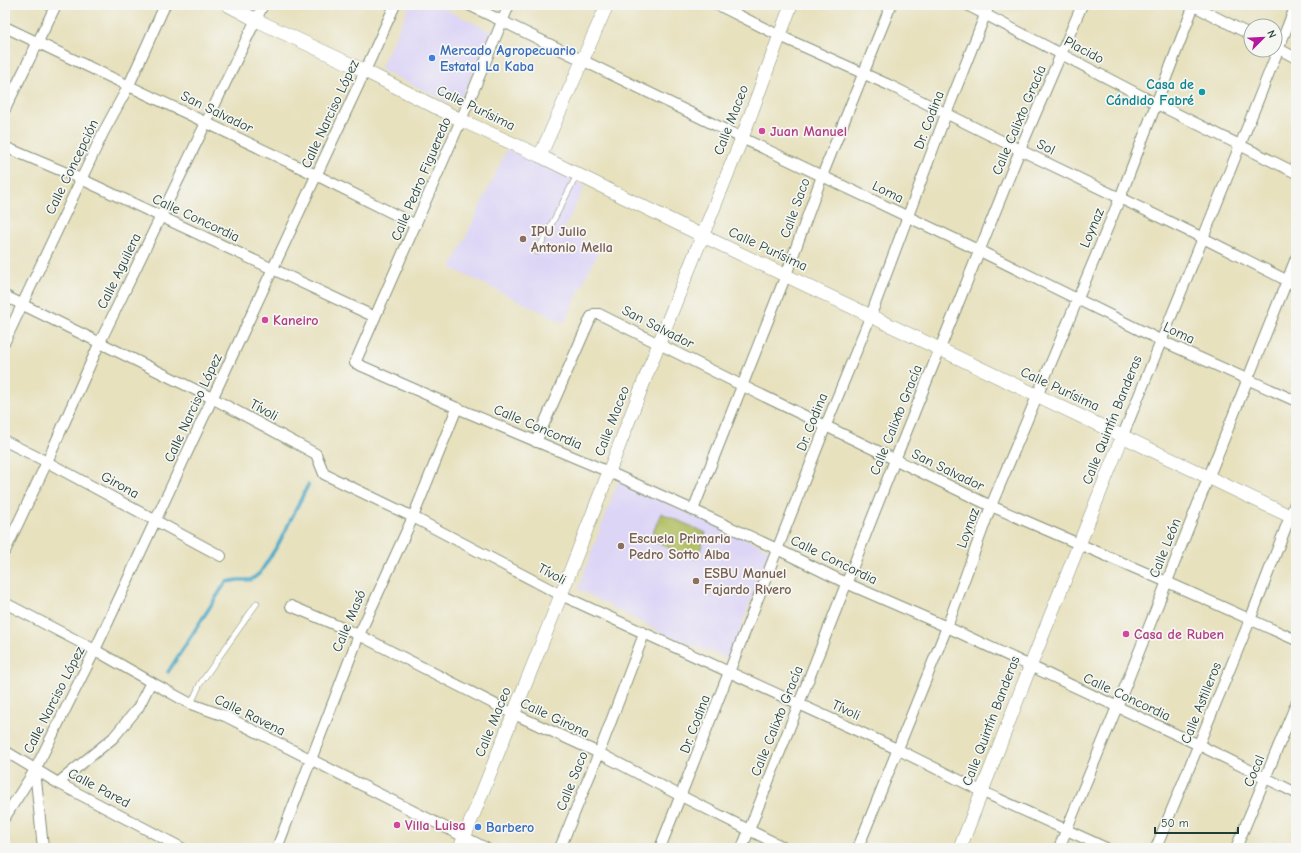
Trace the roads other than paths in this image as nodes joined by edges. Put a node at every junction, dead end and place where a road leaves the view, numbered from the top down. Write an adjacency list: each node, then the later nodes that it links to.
1 (56, 5): 23 (street)
2 (165, 5): 31 (street, Calle Concepción)
3 (228, 5): 17 (street, Calle Purísima)
4 (263, 5): 17 (street, Calle Aguilera)
5 (395, 5): 29 (street, Calle Narciso López)
6 (469, 5): 18 (street, Loma)
7 (509, 5): 18 (street, Calle Pedro Figueredo)
8 (607, 5): 28 (street)
9 (718, 5): 22 (street, Sol)
10 (791, 5): 22 (street, Calle Maceo)
11 (891, 5): 30 (street, Calle Saco)
12 (967, 5): 16 (street, Placido)
13 (1082, 5): 25 (street, Calle Calixto Gracía)
14 (1194, 5): 20 (street); 32 (street, Loynaz)
15 (1296, 5): 21 (street, Calle Quintín Banderas)
16 (987, 9): 25 (street, Placido); 34 (street, Dr. Codina)
17 (256, 20): 29 (street, Calle Purísima); 36 (street, Calle Aguilera)
18 (502, 21): 28 (street, Loma); 35 (street, Calle Pedro Figueredo)
19 (5, 27): 23 (street, San Salvador)
20 (1243, 31)
21 (1283, 32)
22 (780, 36): 30 (street, Sol); 37 (street, Calle Maceo)
23 (37, 42): 31 (street, San Salvador); 33 (street)
24 (1283, 51): 27 (street)
25 (1062, 54): 32 (street, Placido); 40 (street, Calle Calixto Gracía)
26 (1272, 58): 38 (street, Calle Quintín Banderas)
27 (1296, 58)
28 (582, 61): 37 (street, Loma); 41 (street)
29 (365, 71): 35 (street, Calle Purísima); 43 (street, Calle Narciso López)
30 (862, 74): 34 (street, Sol); 45 (street, Calle Saco)
31 (129, 85): 36 (street, San Salvador); 46 (street, Calle Concepción)
32 (1156, 104): 38 (street, Placido); 47 (street, Loynaz)
33 (5, 109)
34 (946, 114): 40 (street, Sol); 49 (street, Dr. Codina)
35 (462, 120): 41 (street, Calle Purísima); 50 (street, Calle Pedro Figueredo)
36 (206, 122): 43 (street, San Salvador); 48 (street, Calle Aguilera)
37 (742, 138): 45 (street, Loma); 51 (street, Calle Maceo)
38 (1240, 145): 42 (street, Placido); 52 (street, Calle Quintín Banderas)
39 (5, 147): 46 (street, Calle Concordia)
40 (1020, 150): 47 (street, Sol); 53 (street, Calle Calixto Gracía)
41 (540, 156): 44 (street, Calle Purísima)
42 (1296, 172)
43 (316, 175): 50 (street, San Salvador); 56 (street, Calle Narciso López)
44 (577, 175): 51 (street, Calle Purísima); 54 (lane)
45 (822, 176): 49 (street, Loma); 57 (street, Calle Saco)
46 (81, 179): 48 (street, Calle Concordia); 61 (street, Calle Concepción)
47 (1120, 198): 52 (street, Sol); 60 (street, Loynaz)
48 (161, 217): 56 (street, Calle Concordia); 66 (street, Calle Aguilera)
49 (907, 217): 53 (street, Loma); 62 (street, Dr. Codina)
50 (416, 225): 63 (street, Calle Pedro Figueredo)
51 (703, 236): 57 (street, Calle Purísima); 67 (street, Calle Maceo)
52 (1204, 238): 58 (street, Sol); 65 (street, Calle Quintín Banderas)
53 (980, 251): 60 (street, Loma); 68 (street, Calle Calixto Gracía)
54 (537, 252)
55 (1296, 258): 58 (street, Calle León)
56 (272, 270): 63 (street, Calle Concordia); 73 (street, Calle Narciso López)
57 (786, 275): 62 (street, Calle Purísima); 71 (street, Calle Saco)
58 (1292, 283): 70 (street, Calle León)
59 (5, 296): 61 (street, Tívoli)
60 (1078, 299): 65 (street, Loma); 72 (street, Loynaz)
61 (21, 304): 64 (street, Calle Concepción); 66 (street, Tívoli)
62 (871, 315): 68 (street, Calle Purísima); 76 (street, Dr. Codina)
63 (375, 317): 69 (street, Calle Pedro Figueredo)
64 (5, 341)
65 (1162, 341): 70 (street, Loma); 77 (street, Calle Quintín Banderas)
66 (100, 342): 73 (street, Tívoli); 81 (street, Calle Aguilera)
67 (658, 343): 71 (street, San Salvador); 79 (street, San Salvador); 82 (street, Calle Maceo)
68 (940, 349): 72 (street, Calle Purísima); 80 (street, Calle Calixto Gracía)
69 (355, 363): 75 (street, Calle Concordia)
70 (1248, 379): 74 (street, Loma); 83 (street, Calle León)
71 (743, 386): 76 (street, San Salvador); 86 (street, Calle Saco)
72 (1038, 396): 77 (street, Calle Purísima); 85 (street, Loynaz)
73 (212, 398): 87 (street, Tívoli); 89 (street, Calle Narciso López)
74 (1296, 401)
75 (456, 408): 79 (street, Calle Concordia); 87 (street, Calle Masó)
76 (826, 426): 80 (street, San Salvador); 91 (street, Dr. Codina)
77 (1123, 435): 83 (street, Calle Purísima); 90 (street, Calle Quintín Banderas)
78 (5, 441): 81 (street, Girona)
79 (536, 442): 82 (street, Calle Concordia)
80 (895, 460): 85 (street, San Salvador); 95 (street, Calle Calixto Gracía)
81 (47, 462): 89 (street, Girona); 92 (street, Calle Aguilera)
82 (609, 472): 86 (street, Calle Concordia); 96 (street, Calle Maceo)
83 (1208, 477): 88 (street, Calle Purísima); 94 (street, Calle León)
84 (1296, 501): 88 (street, Calle Astilleros)
85 (991, 506): 90 (street, San Salvador); 101 (street, Loynaz)
86 (693, 510): 91 (street, Calle Concordia)
87 (412, 517): 96 (street, Tívoli); 103 (street, Calle Masó)
88 (1293, 518): 100 (street, Calle Astilleros)
89 (156, 521): 93 (street, Girona); 105 (street, Calle Narciso López)
90 (1080, 544): 94 (street, San Salvador); 106 (street, Calle Quintín Banderas)
91 (777, 549): 95 (street, Calle Concordia); 107 (street, Dr. Codina)
92 (5, 551)
93 (220, 556)
94 (1167, 582): 100 (street, San Salvador); 112 (street, Calle León)
95 (846, 583): 101 (street, Calle Concordia); 110 (street, Calle Calixto Gracía)
96 (561, 595): 102 (street, Tívoli); 113 (street, Calle Maceo)
97 (257, 602): 109 (lane)
98 (5, 603): 105 (street, Calle Ravena)
99 (291, 606): 103 (street, Calle Girona)
100 (1250, 620): 104 (street, San Salvador); 114 (street, Calle Astilleros)
101 (947, 627): 106 (street, Calle Concordia); 115 (street, Loynaz)
102 (644, 634): 107 (street, Tívoli); 117 (street, Calle Saco)
103 (359, 635): 113 (street, Calle Girona); 118 (street, Calle Masó)
104 (1296, 640)
105 (95, 650): 108 (street, Calle Ravena); 119 (street, Calle Narciso López)
106 (1030, 667): 112 (street, Calle Concordia); 122 (street, Calle Quintín Banderas)
107 (730, 673): 110 (street, Tívoli); 124 (street, Dr. Codina)
108 (151, 682): 109 (street, Calle Ravena); 121 (street)
109 (191, 704): 118 (street, Calle Ravena)
110 (799, 704): 115 (street, Tívoli); 127 (street, Calle Calixto Gracía)
111 (1296, 704): 120 (street, Cocal)
112 (1117, 707): 114 (street, Calle Concordia); 126 (street, Calle León)
113 (514, 714): 117 (street, Calle Girona); 128 (street, Calle Maceo)
114 (1199, 745): 120 (street, Calle Concordia); 141 (street, Calle Astilleros)
115 (897, 749): 122 (street, Tívoli); 137 (street, Loynaz)
116 (5, 751): 119 (street, Calle Pared)
117 (599, 753): 124 (street, Calle Girona); 133 (street, Calle Saco)
118 (311, 760): 128 (street, Calle Ravena); 131 (street, Calle Masó)
119 (35, 770): 121 (street, Calle Pared); 125 (street, Calle Narciso López); 129 (street)
120 (1266, 778): 123 (street, Calle Concordia); 142 (street, Cocal)
121 (58, 783): 130 (street, Calle Pared)
122 (981, 791): 126 (street, Tívoli); 138 (street, Calle Quintín Banderas)
123 (1296, 793)
124 (681, 796): 127 (street, Calle Girona); 134 (street, Dr. Codina)
125 (5, 817)
126 (1066, 830): 139 (street, Calle León); 140 (street, Tívoli)
127 (749, 831): 135 (street, Calle Calixto Gracía); 136 (street, Calle Girona)
128 (462, 842): 132 (street, Calle Ravena)
129 (43, 848)
130 (182, 848)
131 (277, 848)
132 (486, 848)
133 (560, 848)
134 (660, 848)
135 (742, 848)
136 (785, 848)
137 (858, 848)
138 (960, 848)
139 (1059, 848)
140 (1106, 848)
141 (1156, 848)
142 (1236, 848)

